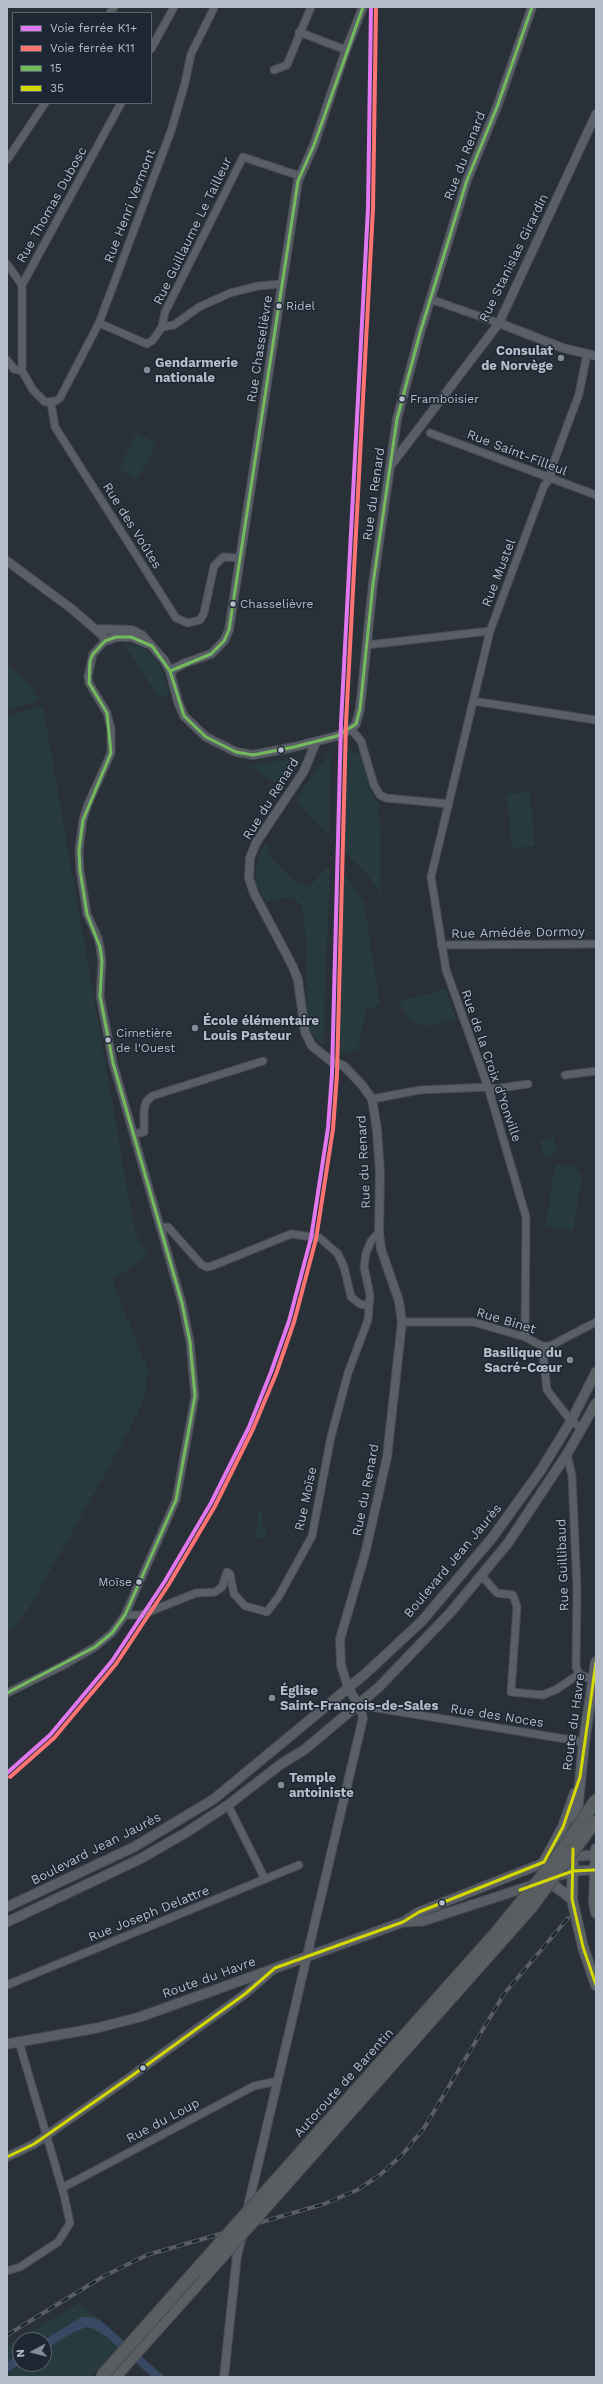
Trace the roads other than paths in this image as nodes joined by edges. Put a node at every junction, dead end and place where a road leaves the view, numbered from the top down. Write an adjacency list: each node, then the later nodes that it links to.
1 (174, 7): 7 (street)
2 (213, 7): 19 (street, Rue Henri Vermont)
3 (311, 7): 6 (street)
4 (363, 7): 8 (street, Rue Chasselièvre)
5 (532, 7): 18 (street, Rue du Renard)
6 (299, 32): 8 (street); 9 (street)
7 (152, 47)
8 (346, 50): 14 (street, Rue Chasselièvre)
9 (274, 70)
10 (44, 104): 13 (street)
11 (121, 104): 17 (street, Rue Thomas Dubosc)
12 (596, 114): 20 (street, Rue Stanislas Girardin)
13 (7, 160)
14 (300, 176): 16 (street, Rue Chasselièvre); 21 (street, Rue Guillaume Le Tailleur)
15 (7, 264): 17 (street)
16 (282, 284): 21 (street); 33 (street, Rue Chasselièvre)
17 (22, 286): 25 (street, Rue Thomas Dubosc)
18 (430, 299): 20 (street); 29 (street, Rue du Renard)
19 (99, 323): 21 (street); 26 (street, Rue Henri Vermont)
20 (499, 323): 22 (street); 28 (street, Rue Stanislas Girardin)
21 (162, 327)
22 (587, 354): 23 (street); 31 (street, Rue Mustel)
23 (596, 356)
24 (7, 360): 25 (street)
25 (22, 371): 26 (street)
26 (51, 403): 33 (street, Rue des Voûtes)
27 (430, 433): 31 (street, Rue Saint-Filleul)
28 (409, 441): 29 (street); 30 (street, Rue Stanislas Girardin)
29 (393, 444): 30 (street, Rue du Renard)
30 (390, 466): 38 (street, Rue du Renard)
31 (550, 478): 32 (street, Rue Saint-Filleul); 36 (street, Rue Mustel)
32 (596, 495)
33 (240, 558): 40 (street, Rue Chasselièvre)
34 (7, 561): 35 (street)
35 (96, 629): 37 (street); 39 (street)
36 (490, 631): 38 (street); 41 (street, Rue Mustel)
37 (105, 641): 39 (street); 54 (street)
38 (367, 645): 43 (street, Rue du Renard)
39 (152, 646): 40 (street)
40 (170, 671): 44 (street)
41 (473, 701): 42 (street); 45 (street, Rue Mustel)
42 (596, 720)
43 (351, 729): 44 (street); 45 (street)
44 (316, 742): 53 (street, Rue du Renard)
45 (449, 804): 47 (street, Rue de la Croix d'Yonville)
46 (596, 944): 47 (street, Rue Amédée Dormoy)
47 (441, 945): 52 (street, Rue de la Croix d'Yonville)
48 (263, 1061): 54 (street)
49 (596, 1071): 50 (street)
50 (565, 1075)
51 (528, 1084): 52 (street)
52 (488, 1087): 53 (street); 60 (street, Rue de la Croix d'Yonville)
53 (372, 1099): 56 (street, Rue du Renard)
54 (134, 1134): 55 (street)
55 (162, 1228): 57 (street); 68 (street)
56 (379, 1232): 57 (street, Rue Moïse); 58 (street, Rue du Renard)
57 (369, 1306): 68 (street, Rue Moïse)
58 (402, 1322): 60 (street, Rue Binet); 72 (street, Rue du Renard)
59 (596, 1322): 61 (street, Rue Binet)
60 (525, 1337): 61 (street, Rue Binet)
61 (542, 1346): 64 (street)
62 (596, 1372): 64 (main road, Boulevard Jean Jaurès)
63 (596, 1402): 65 (main road, Boulevard Jean Jaurès)
64 (571, 1421): 65 (street); 72 (main road, Boulevard Jean Jaurès)
65 (582, 1428): 66 (main road, Boulevard Jean Jaurès)
66 (567, 1454): 67 (main road, Boulevard Jean Jaurès); 70 (street, Rue Guillibaud)
67 (482, 1576): 70 (street); 75 (main road, Boulevard Jean Jaurès)
68 (125, 1615): 73 (street)
69 (596, 1662): 71 (main road, Route du Havre)
70 (579, 1674): 71 (street)
71 (593, 1680): 74 (main road, Route du Havre)
72 (348, 1687): 75 (street, Rue du Renard); 90 (main road, Boulevard Jean Jaurès)
73 (7, 1693)
74 (593, 1697): 76 (main road, Route du Havre)
75 (358, 1705): 76 (street, Rue des Noces); 79 (main road, Boulevard Jean Jaurès); 94 (street)
76 (584, 1742): 77 (main road, Route du Havre)
77 (580, 1777): 82 (main road, Route du Havre); 83 (main road)
78 (596, 1800): 105 (highway, Autoroute de Barentin, bridge)
79 (228, 1805): 87 (street); 92 (main road, Boulevard Jean Jaurès)
80 (596, 1821): 106 (highway, Autoroute de Barentin, bridge)
81 (595, 1852): 82 (main road, Route du Havre); 85 (main road)
82 (573, 1857): 83 (main road, Route du Havre); 86 (main road)
83 (544, 1862): 93 (main road, Route du Havre)
84 (299, 1865): 87 (street, Rue Joseph Delattre)
85 (594, 1870): 86 (main road, Route du Havre); 91 (main road)
86 (573, 1871): 88 (main road, Route du Havre); 89 (main road)
87 (265, 1879): 96 (street, Rue Joseph Delattre)
88 (547, 1880): 89 (main road); 93 (main road, Route du Havre)
89 (572, 1899): 97 (main road)
90 (7, 1908)
91 (596, 1913)
92 (7, 1922)
93 (403, 1922): 94 (main road, Route du Havre)
94 (307, 1956): 95 (main road, Route du Havre); 100 (street)
95 (275, 1968): 98 (main road, Route du Havre); 101 (street)
96 (7, 1985)
97 (596, 1985)
98 (19, 2042): 99 (main road, Route du Havre); 101 (street)
99 (7, 2044)
100 (278, 2081): 103 (street, Rue du Loup); 107 (street)
101 (47, 2136): 102 (street); 103 (street)
102 (7, 2157)
103 (62, 2188): 104 (street)
104 (7, 2271)
105 (102, 2376)
106 (115, 2377)
107 (224, 2377)

